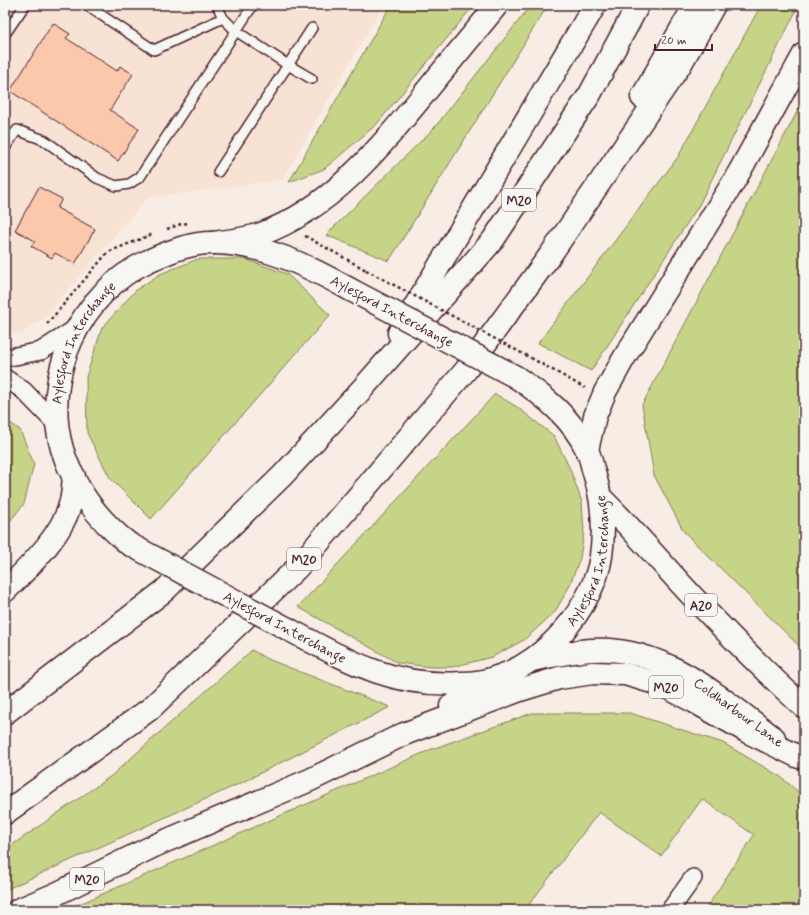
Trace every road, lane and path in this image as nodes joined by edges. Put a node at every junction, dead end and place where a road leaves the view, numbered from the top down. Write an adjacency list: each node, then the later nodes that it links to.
1 (25, 5): 13 (lane)
2 (86, 5): 10 (lane)
3 (217, 5): 10 (lane)
4 (253, 5): 12 (lane)
5 (497, 5): 19 (main road)
6 (595, 5): 24 (main road, M20)
7 (638, 5): 24 (main road, M20)
8 (695, 5): 20 (main road, M20)
9 (714, 5): 20 (main road, M20)
10 (223, 18): 12 (lane)
11 (312, 28): 15 (lane)
12 (236, 31): 15 (lane); 17 (lane)
13 (5, 34)
14 (804, 54): 28 (main road)
15 (288, 65): 16 (lane); 18 (lane)
16 (312, 79)
17 (5, 148)
18 (218, 172)
19 (213, 243): 22 (main road, Aylesford Interchange); 28 (main road, Aylesford Interchange, bridge)
20 (551, 254): 38 (main road, M20)
21 (366, 270): 26 (path, bridge)
22 (75, 329): 23 (street); 27 (main road, Aylesford Interchange)
23 (5, 358)
24 (374, 375): 35 (main road, M20)
25 (5, 378): 27 (street)
26 (591, 391)
27 (58, 426): 29 (main road, Aylesford Interchange)
28 (587, 450): 30 (main road, Aylesford Interchange)
29 (74, 476): 31 (main road); 33 (main road, Aylesford Interchange, bridge)
30 (602, 499): 32 (main road, Aylesford Interchange); 34 (main road, A20)
31 (5, 591)
32 (531, 661): 33 (main road, Aylesford Interchange); 37 (main road, Coldharbour Lane)
33 (497, 677): 36 (main road, M20)
34 (804, 707)
35 (5, 713)
36 (404, 734): 37 (main road, M20); 40 (main road, M20)
37 (801, 759)
38 (5, 813)
39 (693, 878): 41 (street)
40 (18, 910)
41 (670, 910)

